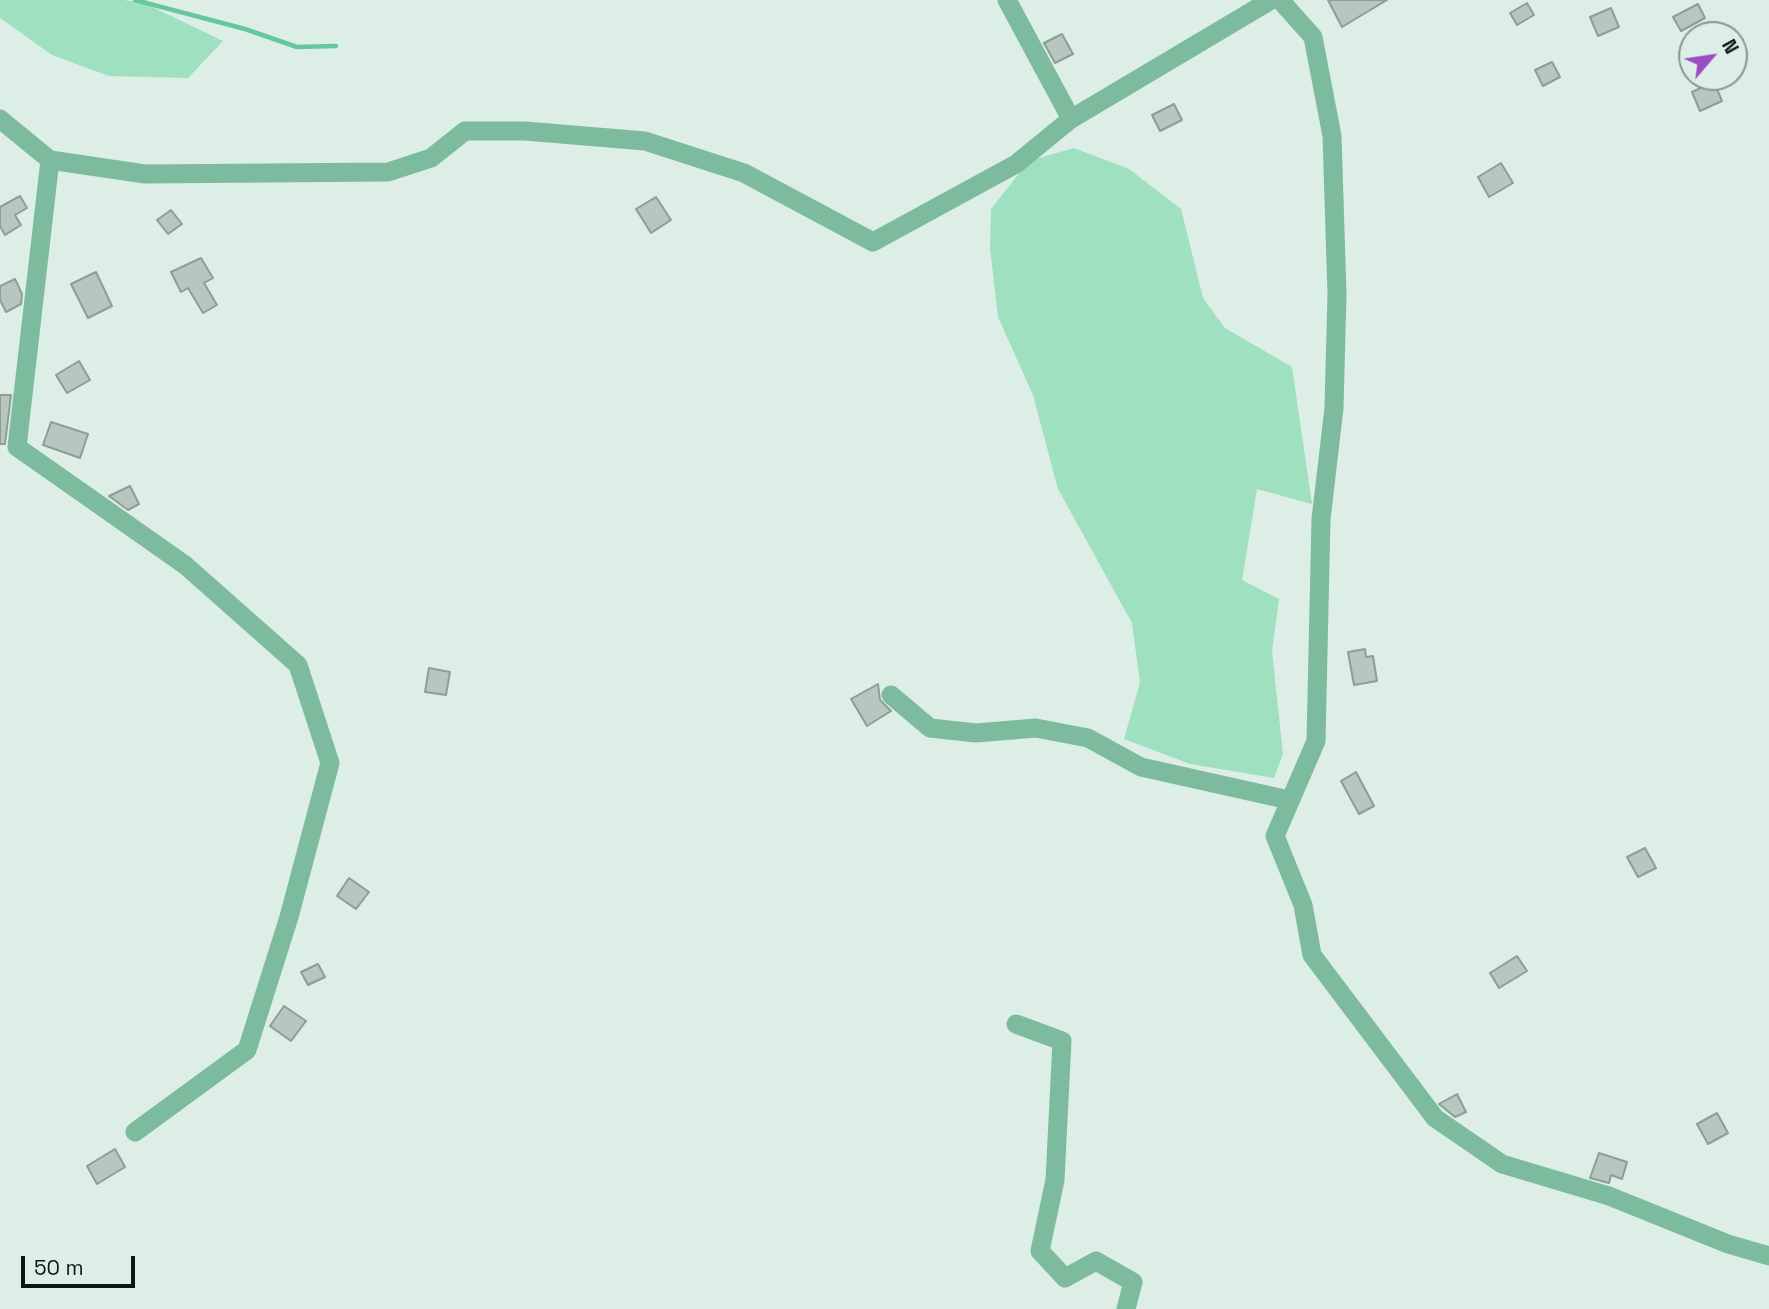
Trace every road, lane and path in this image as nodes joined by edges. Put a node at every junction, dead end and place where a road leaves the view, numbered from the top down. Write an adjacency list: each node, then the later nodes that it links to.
1 (1007, 0): 5 (street)
2 (1271, 0): 5 (street)
3 (1280, 0): 8 (street)
4 (0, 119): 6 (street)
5 (1071, 119): 6 (street)
6 (50, 160): 10 (street)
7 (891, 695): 8 (street)
8 (1289, 800): 11 (street)
9 (1016, 1024): 12 (street)
10 (135, 1132)
11 (1769, 1256)
12 (1126, 1309)

